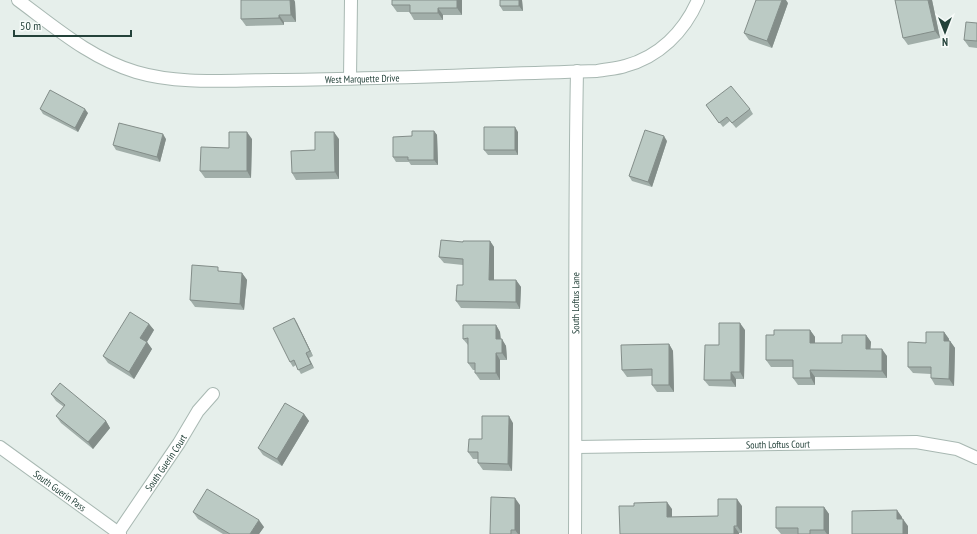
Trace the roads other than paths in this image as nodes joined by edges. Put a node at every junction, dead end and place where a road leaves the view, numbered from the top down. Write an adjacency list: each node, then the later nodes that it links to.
1 (18, 0): 5 (street, West Marquette Drive)
2 (351, 0): 5 (street)
3 (698, 0): 4 (street, West Marquette Drive)
4 (577, 71): 5 (street, West Marquette Drive); 8 (street, South Loftus Lane)
5 (350, 78)
6 (213, 394): 10 (street, South Guerin Court)
7 (0, 447): 10 (street, South Guerin Pass)
8 (576, 447): 9 (street, South Loftus Court); 11 (street, South Loftus Lane)
9 (977, 458)
10 (119, 533)
11 (575, 534)

